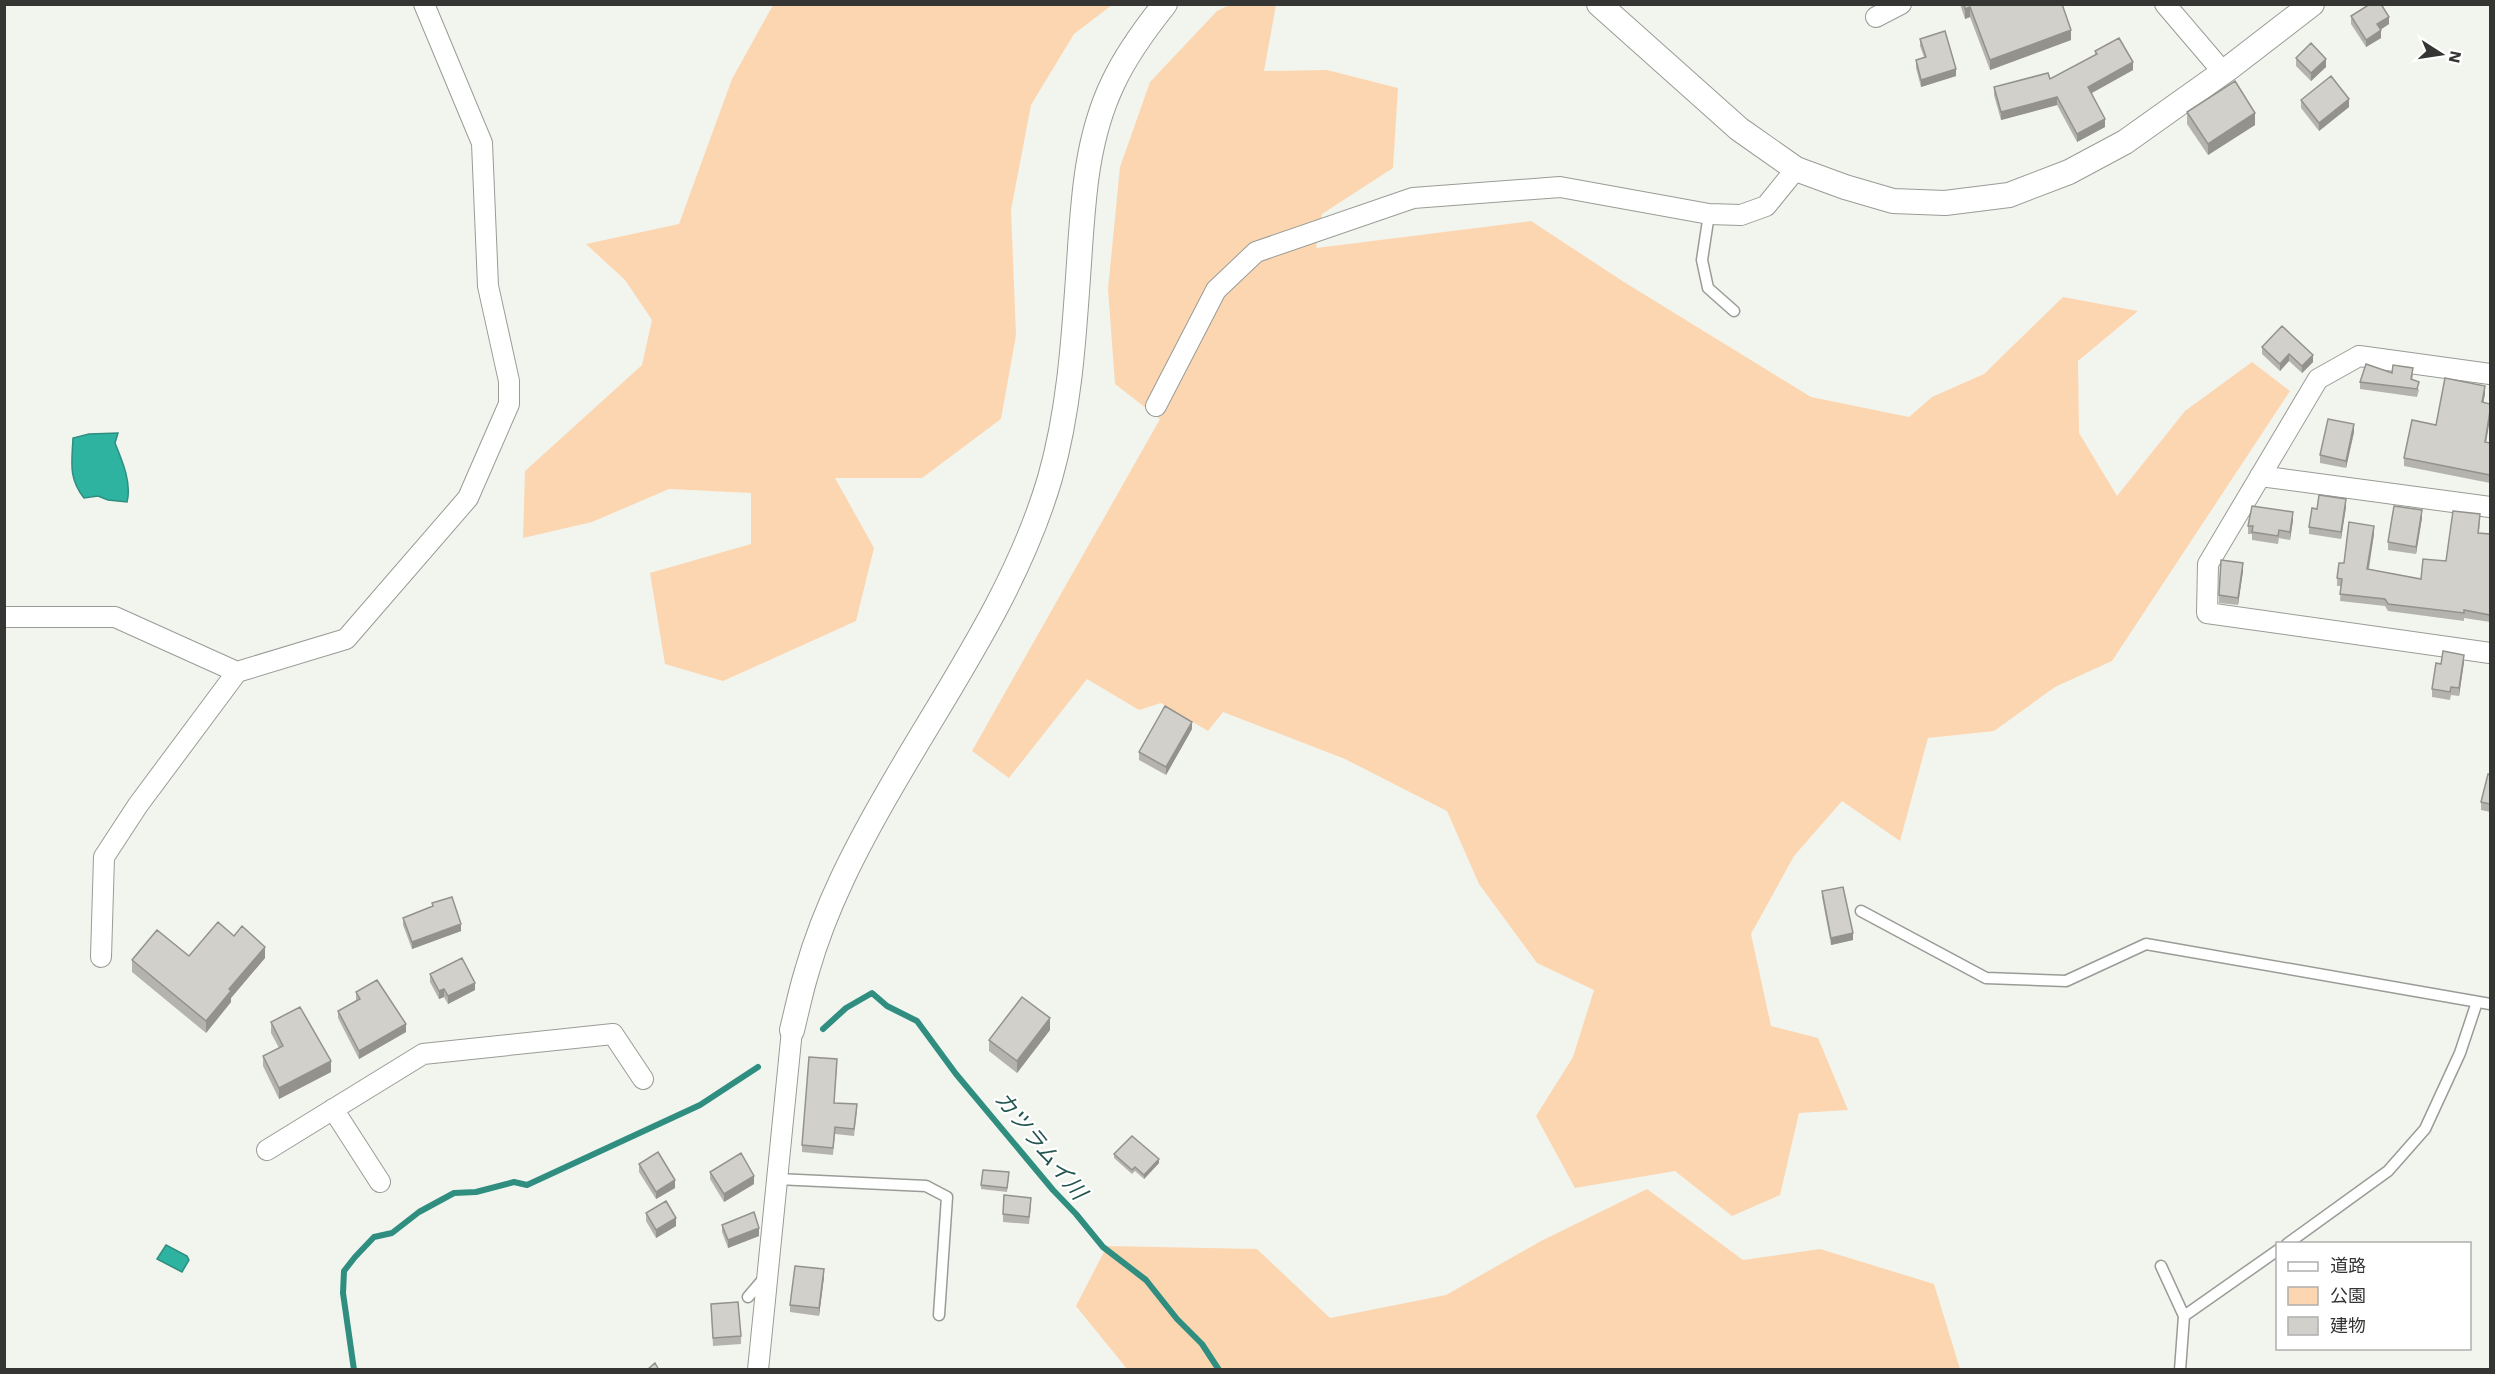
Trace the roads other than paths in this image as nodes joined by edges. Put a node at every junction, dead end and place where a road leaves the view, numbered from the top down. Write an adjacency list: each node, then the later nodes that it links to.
1 (424, 4): 18 (street)
2 (1165, 4): 23 (street)
3 (1599, 4): 9 (street)
4 (1901, 4): 7 (street)
5 (2165, 4): 8 (street)
6 (2312, 4): 8 (street)
7 (1876, 17)
8 (2223, 72): 9 (street)
9 (1796, 169): 10 (street)
10 (1709, 214): 11 (lane); 13 (street)
11 (1734, 311)
12 (2490, 374): 14 (street)
13 (1156, 406)
14 (2260, 476): 15 (street); 17 (street)
15 (2490, 507)
16 (4, 617): 18 (street)
17 (2490, 653)
18 (237, 672): 20 (street)
19 (1861, 911): 21 (lane)
20 (101, 957)
21 (2477, 1002): 22 (lane); 29 (lane)
22 (2490, 1004)
23 (792, 1030): 27 (street)
24 (643, 1079): 25 (street)
25 (333, 1109): 26 (street); 28 (street)
26 (267, 1150)
27 (777, 1179): 32 (street); 34 (lane)
28 (380, 1182)
29 (2290, 1242)
30 (2276, 1251): 35 (lane)
31 (2161, 1266): 35 (lane)
32 (768, 1275): 33 (lane); 36 (street)
33 (748, 1297)
34 (939, 1315)
35 (2184, 1316): 37 (lane)
36 (758, 1370)
37 (2180, 1370)

